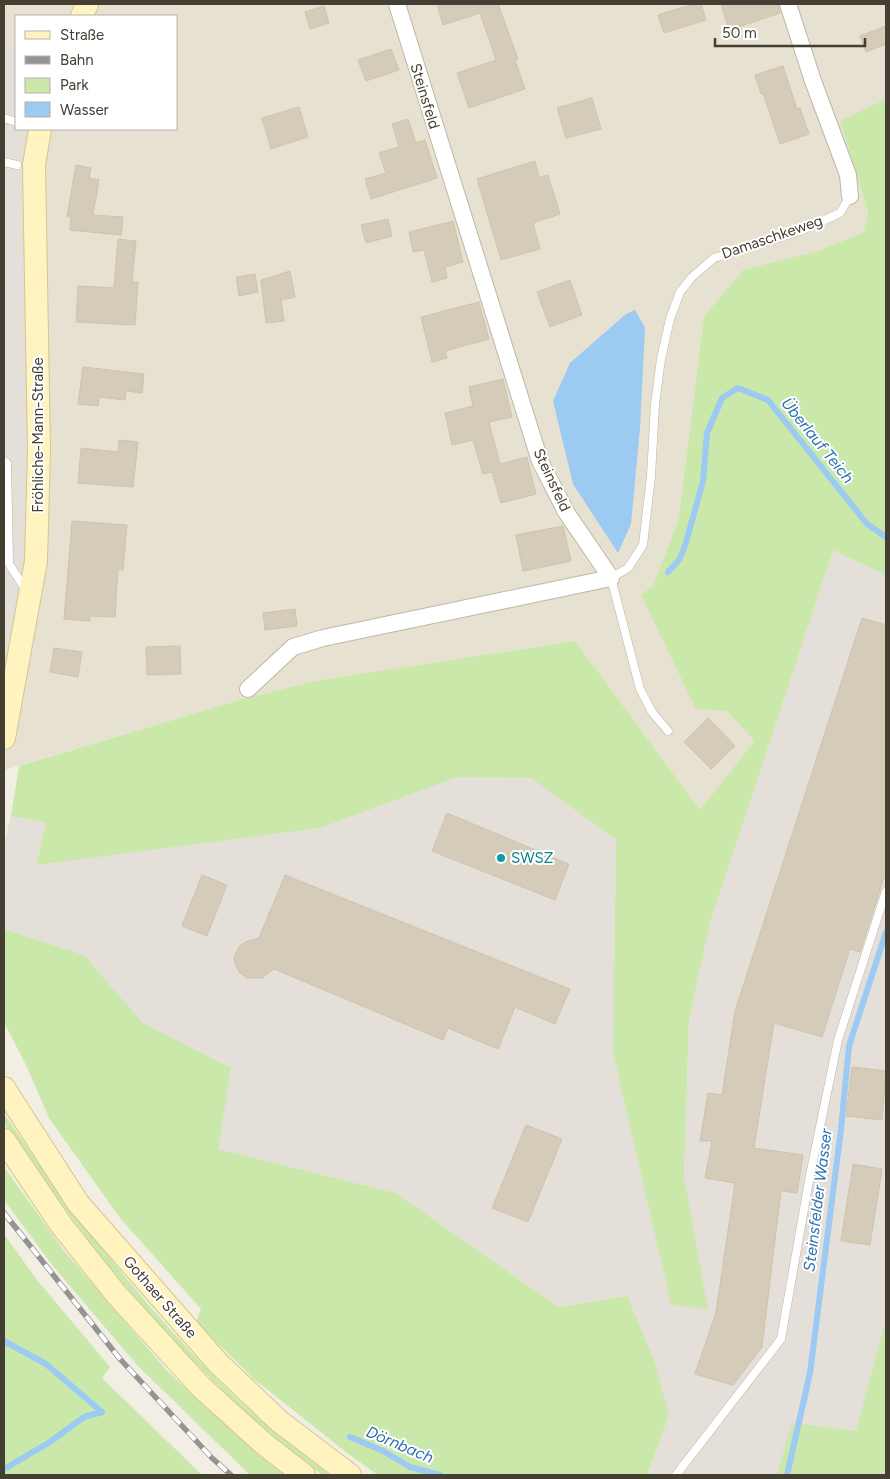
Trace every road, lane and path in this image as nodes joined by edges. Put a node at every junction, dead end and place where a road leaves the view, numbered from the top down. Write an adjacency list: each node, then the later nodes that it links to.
1 (397, 4): 8 (street, Steinsfeld)
2 (788, 4): 6 (street, Damaschkeweg)
3 (38, 130): 9 (main road, Fröhliche-Mann-Straße)
4 (4, 162): 5 (lane)
5 (17, 165)
6 (850, 196): 8 (lane, Damaschkeweg)
7 (4, 461): 9 (lane)
8 (611, 578): 10 (street); 11 (lane)
9 (30, 596): 12 (main road, Fröhliche-Mann-Straße)
10 (248, 689)
11 (668, 730)
12 (4, 738)
13 (886, 891): 18 (lane)
14 (4, 1088): 17 (main road, Gothaer Straße)
15 (4, 1140): 16 (main road)
16 (304, 1475)
17 (350, 1475)
18 (676, 1475)

